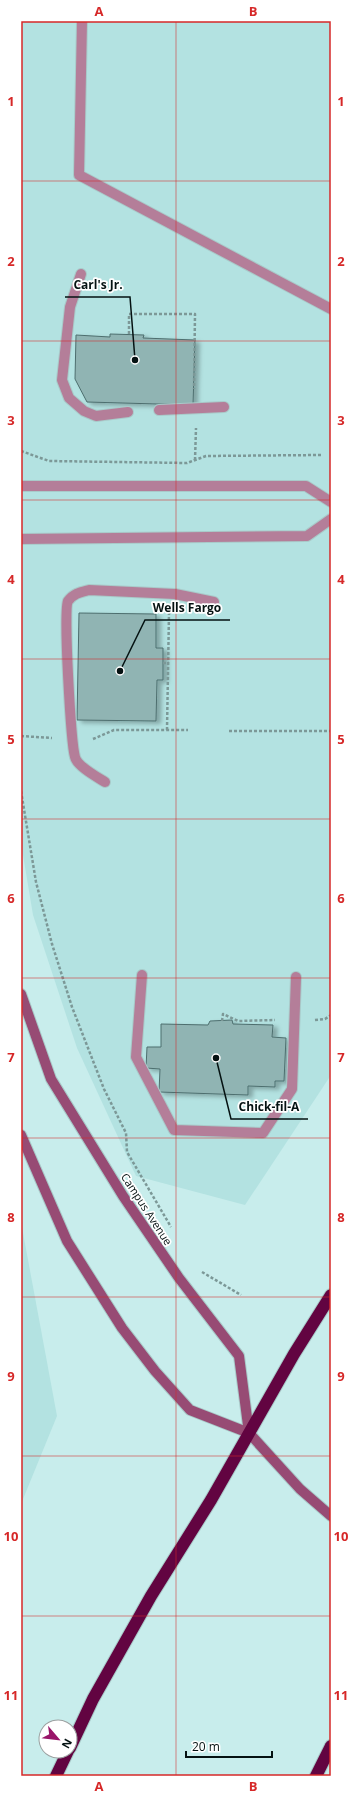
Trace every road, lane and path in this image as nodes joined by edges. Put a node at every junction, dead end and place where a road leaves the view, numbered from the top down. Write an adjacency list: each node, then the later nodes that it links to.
1 (82, 21): 3 (lane)
2 (81, 274): 8 (lane)
3 (331, 309)
4 (129, 334): 6 (path)
5 (224, 407): 6 (lane)
6 (195, 409): 7 (lane); 11 (path)
7 (159, 410)
8 (128, 412)
9 (21, 451): 11 (path)
10 (321, 455): 11 (path)
11 (196, 460)
12 (21, 486): 13 (lane)
13 (331, 502)
14 (331, 519): 15 (lane)
15 (21, 539)
16 (214, 602): 25 (lane)
17 (169, 612): 19 (path)
18 (163, 663): 19 (path)
19 (168, 663): 20 (path)
20 (167, 730): 21 (path); 25 (path)
21 (188, 730)
22 (229, 731): 23 (path)
23 (331, 731)
24 (21, 736): 25 (path)
25 (73, 738): 26 (lane)
26 (105, 782)
27 (21, 791): 36 (path)
28 (142, 975): 29 (lane)
29 (296, 977)
30 (21, 994): 40 (main road, Campus Avenue)
31 (331, 1016): 34 (path)
32 (279, 1020): 33 (path)
33 (222, 1021)
34 (312, 1021)
35 (21, 1136): 40 (main road)
36 (172, 1229)
37 (197, 1266): 38 (path)
38 (241, 1295)
39 (331, 1296): 40 (highway)
40 (249, 1433): 41 (main road); 42 (highway)
41 (331, 1516)
42 (78, 1731)
43 (331, 1746): 46 (highway)
44 (64, 1759): 45 (highway)
45 (56, 1776)
46 (316, 1776)

